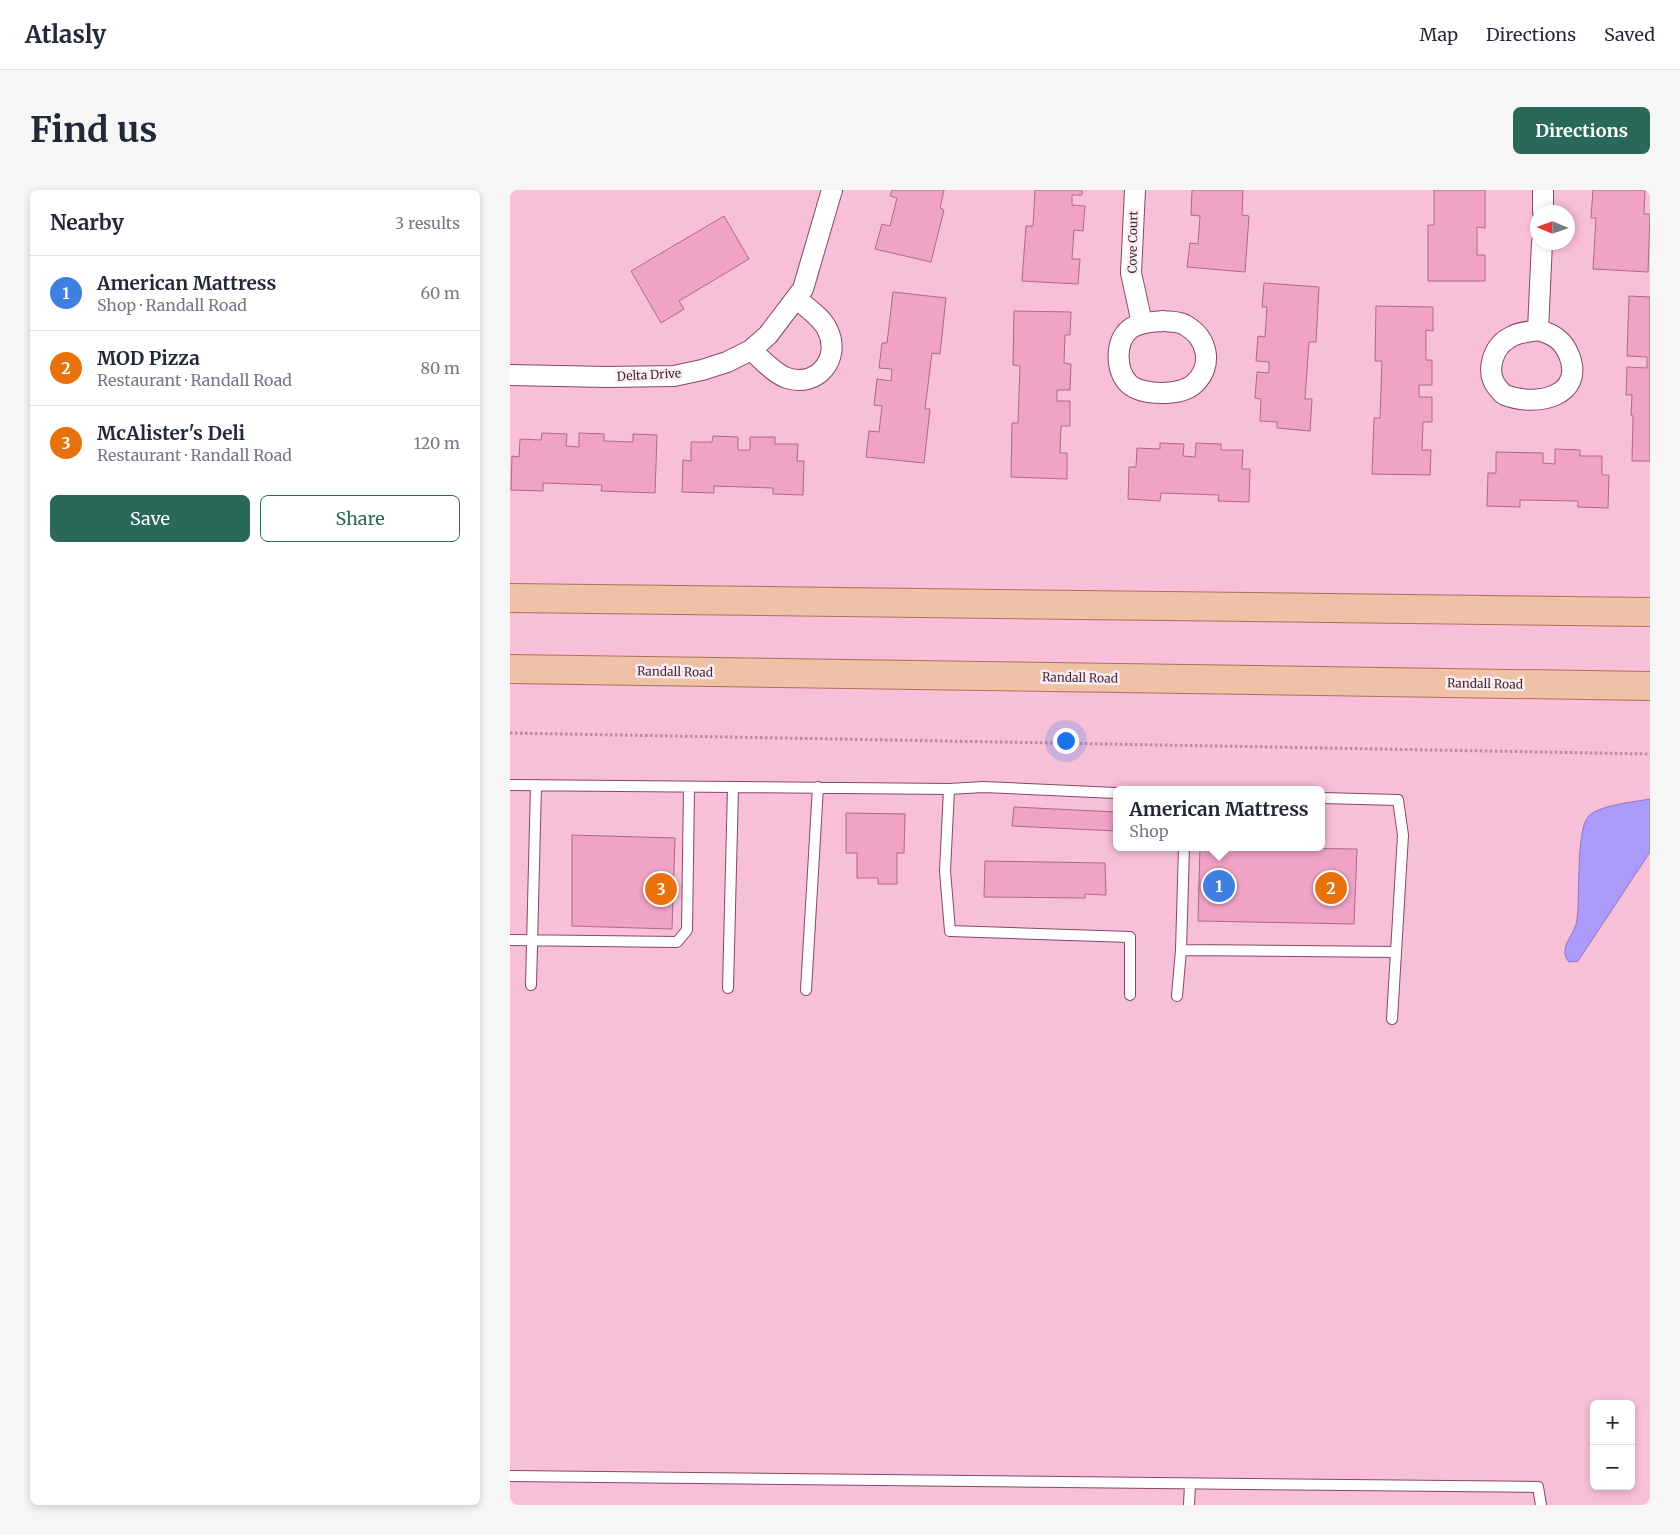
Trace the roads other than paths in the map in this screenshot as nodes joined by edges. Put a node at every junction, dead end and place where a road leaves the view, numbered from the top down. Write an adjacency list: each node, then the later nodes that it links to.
1 (832, 190): 6 (street, Delta Drive)
2 (1135, 190): 7 (street, Cove Court)
3 (1543, 190): 4 (street)
4 (1543, 205)
5 (1542, 250): 8 (street)
6 (796, 298): 9 (street, Delta Drive); 9 (street)
7 (1142, 323): 7 (street)
8 (1538, 330)
9 (751, 350): 10 (street, Delta Drive)
10 (510, 375)
11 (510, 598): 12 (main road)
12 (1650, 612)
13 (510, 669): 14 (main road, Randall Road)
14 (1650, 686)
15 (510, 785): 16 (lane)
16 (536, 785): 17 (lane); 25 (lane)
17 (689, 787): 18 (lane); 25 (lane)
18 (733, 787): 19 (lane); 29 (lane)
19 (818, 787): 20 (lane); 30 (lane)
20 (949, 789): 21 (lane); 31 (lane)
21 (1113, 793)
22 (1325, 798): 27 (lane)
23 (1184, 851): 26 (lane)
24 (510, 940): 25 (lane)
25 (533, 940): 28 (lane)
26 (1181, 950): 27 (lane); 32 (lane)
27 (1396, 952): 33 (lane)
28 (531, 985)
29 (728, 988)
30 (806, 990)
31 (1130, 995)
32 (1177, 996)
33 (1392, 1019)
34 (510, 1476): 35 (lane)
35 (1190, 1484): 36 (lane); 37 (lane)
36 (1190, 1505)
37 (1541, 1505)

